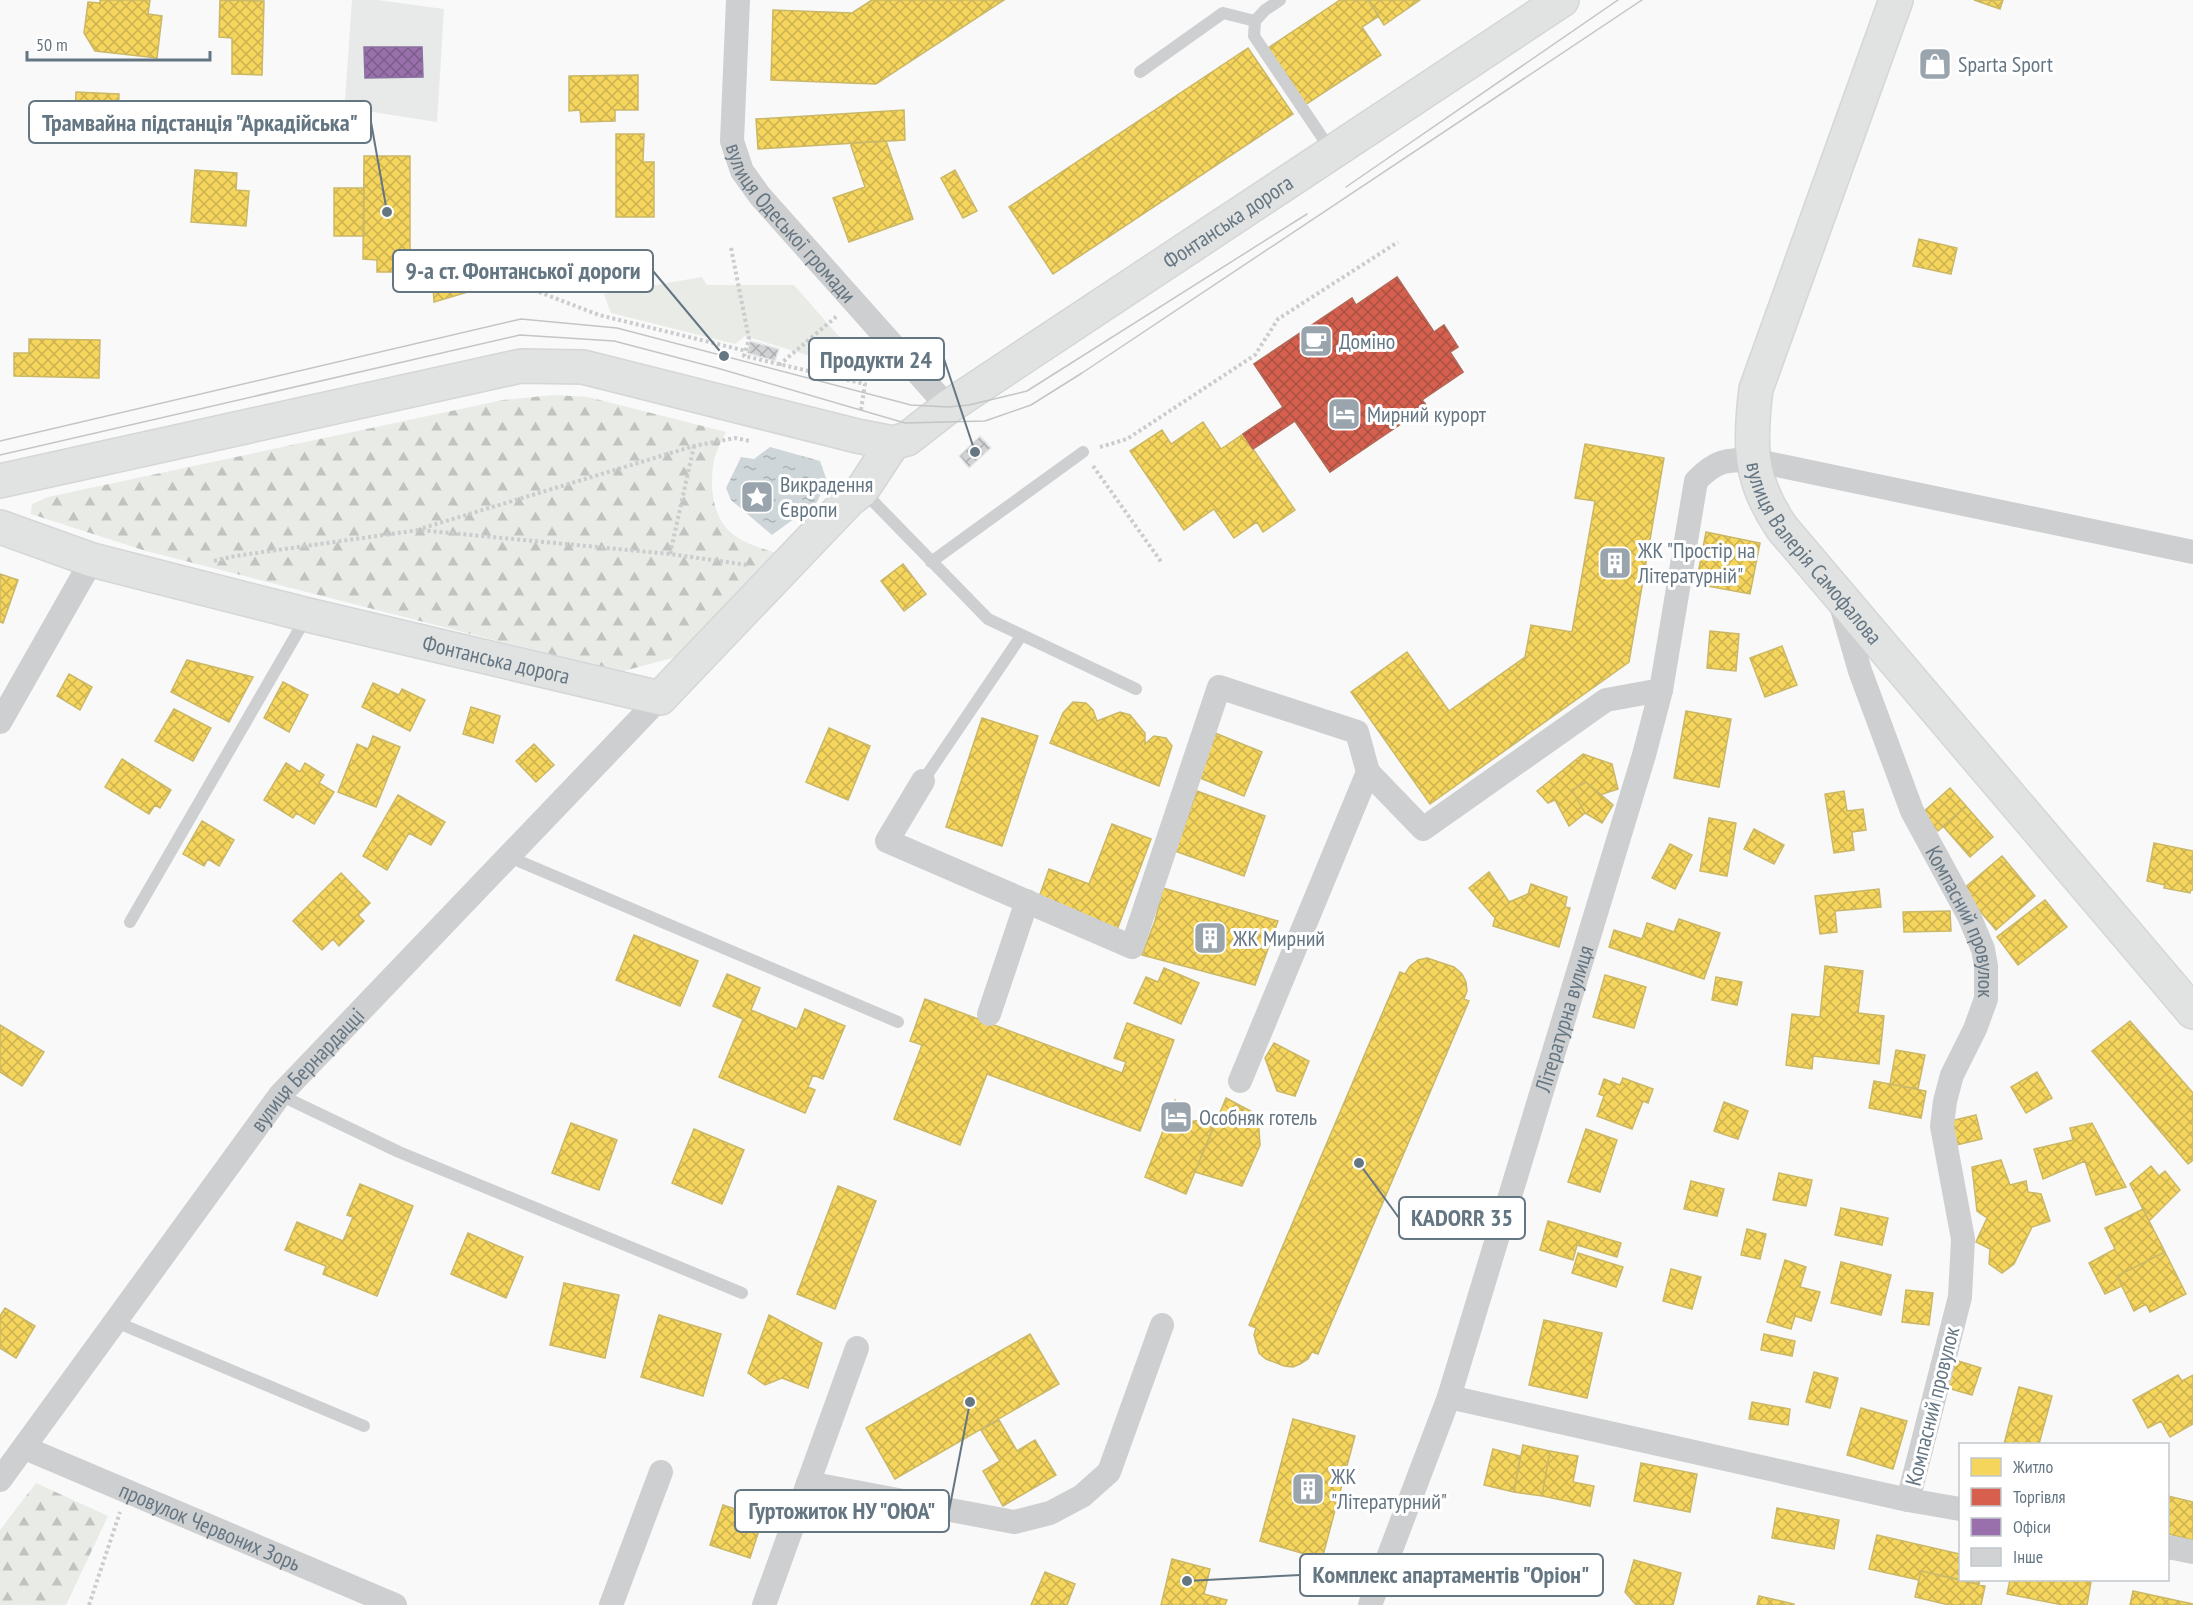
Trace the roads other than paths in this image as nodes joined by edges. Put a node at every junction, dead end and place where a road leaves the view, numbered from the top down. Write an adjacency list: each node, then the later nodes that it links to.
1 (738, 0): 8 (street, вулиця Одеської громади)
2 (1280, 0): 5 (lane)
3 (1562, 0): 7 (main road, Фонтанська дорога)
4 (1896, 0): 11 (main road, вулиця Валерія Самофалова)
5 (1255, 21): 6 (lane); 7 (lane)
6 (1140, 72)
7 (1332, 153): 8 (main road, Фонтанська дорога)
8 (948, 407): 9 (main road, Фонтанська дорога)
9 (893, 443): 12 (main road); 13 (main road, Фонтанська дорога)
10 (1083, 452): 17 (lane)
11 (1753, 460): 15 (street, Літературна вулиця); 18 (main road, вулиця Валерія Самофалова); 22 (street, Літературна вулиця)
12 (5, 484)
13 (862, 490): 17 (lane); 23 (main road, Фонтанська дорога)
14 (0, 527): 16 (main road, Фонтанська дорога)
15 (2193, 552)
16 (92, 560): 19 (main road, Фонтанська дорога); 24 (street)
17 (931, 562): 20 (lane)
18 (1839, 597): 30 (main road, вулиця Валерія Самофалова); 45 (street, Компасний провулок)
19 (308, 615): 23 (main road, Фонтанська дорога); 29 (lane)
20 (1022, 636): 21 (lane); 26 (lane)
21 (1136, 689)
22 (1661, 690): 25 (street); 39 (street, Літературна вулиця)
23 (660, 698): 27 (street, вулиця Бернардацці)
24 (0, 722)
25 (1368, 772): 28 (street); 33 (street)
26 (922, 782): 28 (street)
27 (507, 856): 32 (lane); 34 (street, вулиця Бернардацці)
28 (1027, 902): 31 (street)
29 (130, 922)
30 (2193, 1012)
31 (989, 1014)
32 (898, 1022)
33 (1240, 1081)
34 (280, 1095): 35 (lane); 36 (street, вулиця Бернардацці)
35 (742, 1293)
36 (116, 1322): 40 (lane); 41 (street, вулиця Бернардацці)
37 (1162, 1325): 44 (street)
38 (857, 1348): 44 (street)
39 (1449, 1397): 45 (street, Компасний провулок); 52 (street, Літературна вулиця)
40 (364, 1426)
41 (25, 1448): 43 (street, вулиця Бернардацці); 49 (street, провулок Червоних Зорь)
42 (661, 1472): 50 (street)
43 (0, 1480)
44 (808, 1483): 51 (street)
45 (1908, 1500): 46 (street, Компасний провулок)
46 (1959, 1509)
47 (2169, 1547): 48 (street)
48 (2193, 1552)
49 (395, 1605)
50 (611, 1605)
51 (764, 1605)
52 (1370, 1605)

